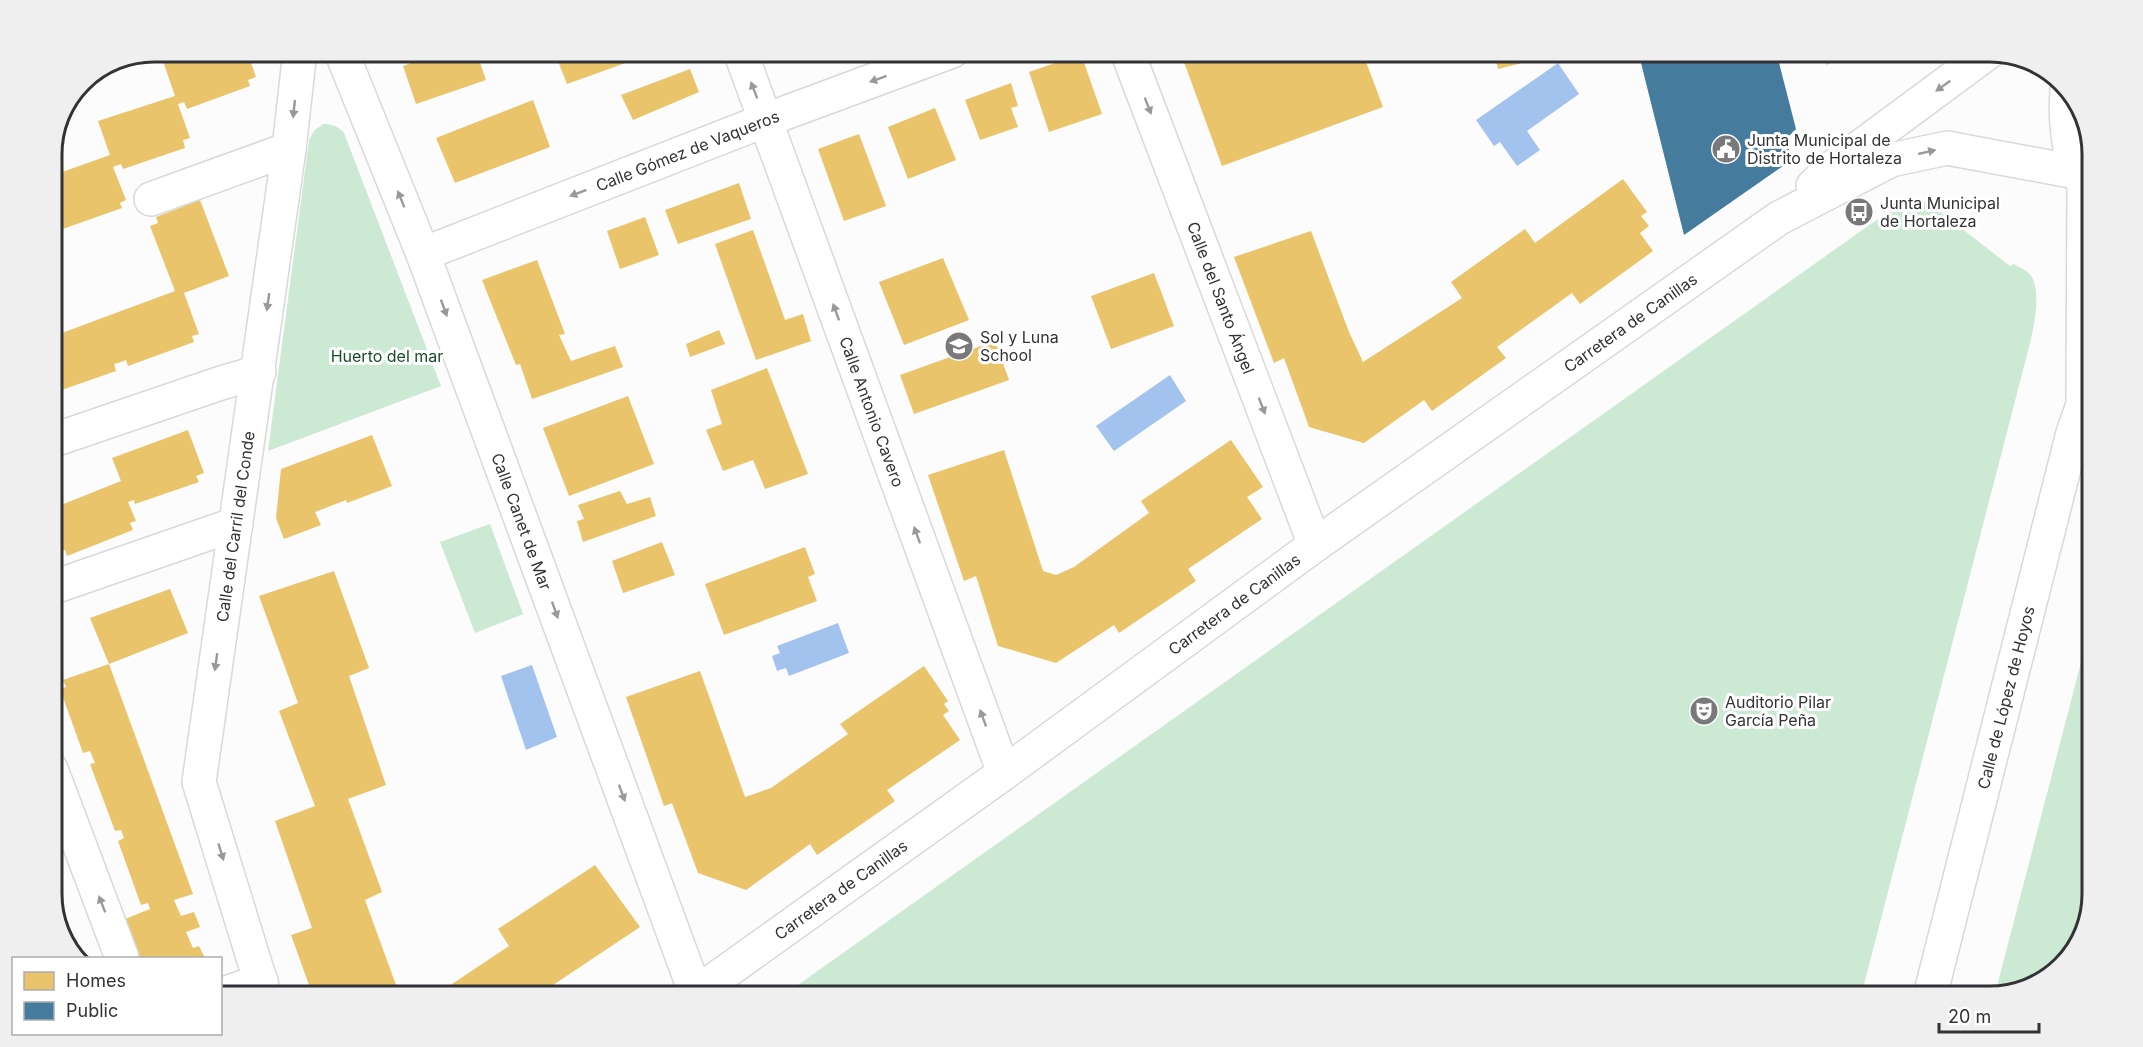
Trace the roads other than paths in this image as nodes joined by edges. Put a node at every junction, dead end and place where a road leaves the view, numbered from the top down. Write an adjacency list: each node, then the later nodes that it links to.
1 (322, 61): 7 (street)
2 (331, 61): 8 (street)
3 (744, 61): 10 (street, Calle Antonio Cavero, one-way to 3)
4 (925, 61): 10 (street, Calle Gómez de Vaqueros, one-way to 10)
5 (1131, 61): 21 (street, Calle del Santo Ángel, one-way to 21)
6 (1976, 61): 15 (street, Carretera de Canillas, one-way to 15)
7 (299, 62): 11 (street, Calle del Carril del Conde, one-way to 11)
8 (346, 63): 16 (street, Calle Canet de Mar, one-way to 8)
9 (2067, 105): 12 (street, Calle de López de Hoyos)
10 (766, 120): 16 (street, Calle Gómez de Vaqueros, one-way to 16); 23 (street, Calle Antonio Cavero, one-way to 10)
11 (290, 149): 14 (street); 17 (street, Calle del Carril del Conde, one-way to 17)
12 (2081, 172)
13 (2081, 180): 15 (street, Carretera de Canillas, one-way to 13)
14 (151, 199)
15 (1779, 219): 21 (street, Carretera de Canillas)
16 (423, 254): 27 (street, Calle Canet de Mar, one-way to 27)
17 (259, 372): 19 (street); 20 (street, Calle del Carril del Conde)
18 (2081, 407): 29 (street, Calle de López de Hoyos)
19 (62, 437)
20 (236, 524): 22 (street); 26 (street, Calle del Carril del Conde, one-way to 26)
21 (1315, 545): 23 (street, Carretera de Canillas)
22 (62, 584)
23 (1004, 773): 28 (street, Carretera de Canillas)
24 (62, 798): 25 (street, one-way to 24)
25 (122, 957)
26 (262, 986)
27 (691, 986)
28 (707, 986)
29 (1933, 986)

